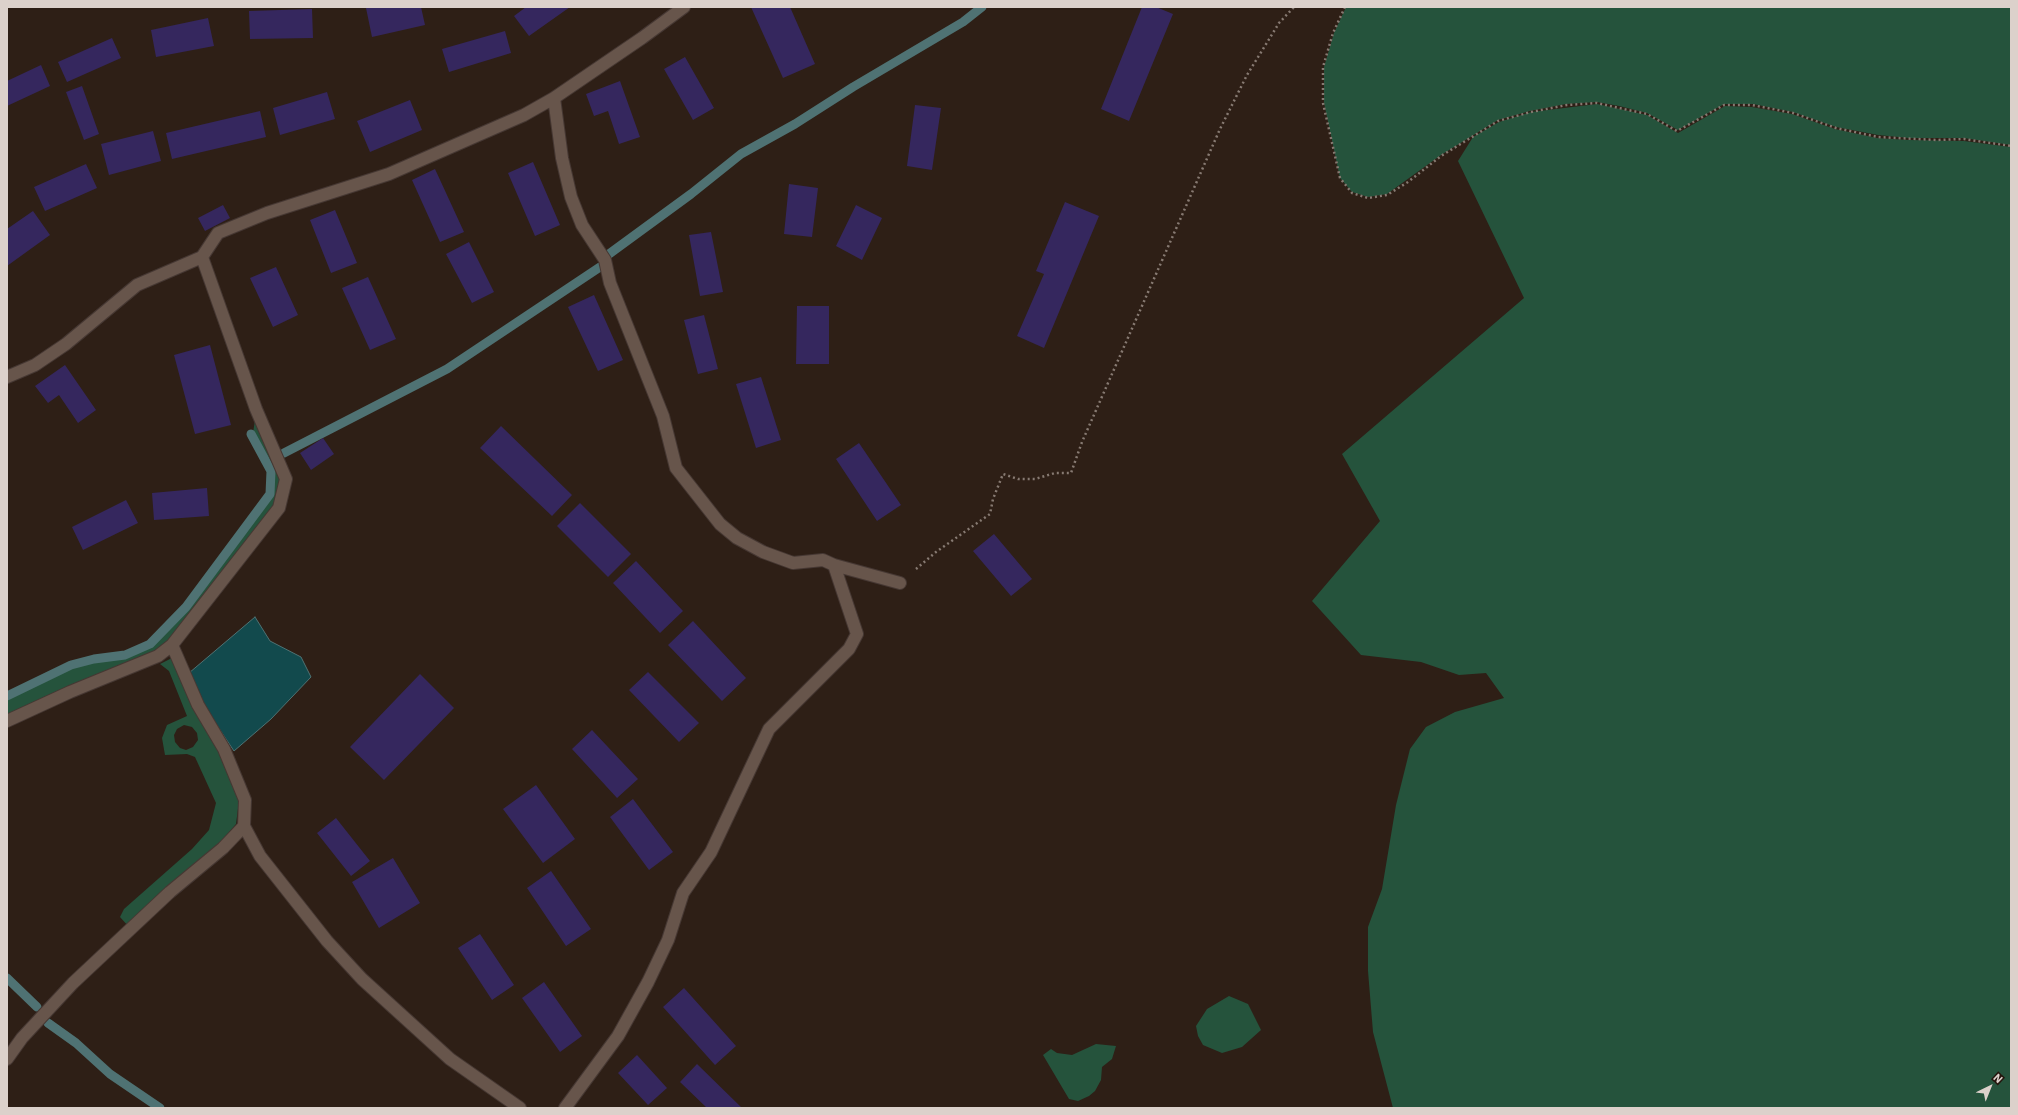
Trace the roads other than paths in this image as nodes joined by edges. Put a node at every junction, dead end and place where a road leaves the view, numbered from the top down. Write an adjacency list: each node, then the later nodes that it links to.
1 (684, 7): 2 (street)
2 (554, 98): 3 (street); 5 (street)
3 (202, 257): 4 (street); 7 (street)
4 (7, 377)
5 (834, 565): 6 (street); 12 (street)
6 (900, 583)
7 (172, 645): 8 (street); 9 (street)
8 (7, 721)
9 (244, 826): 10 (street); 11 (street)
10 (7, 1059)
11 (520, 1108)
12 (565, 1108)

